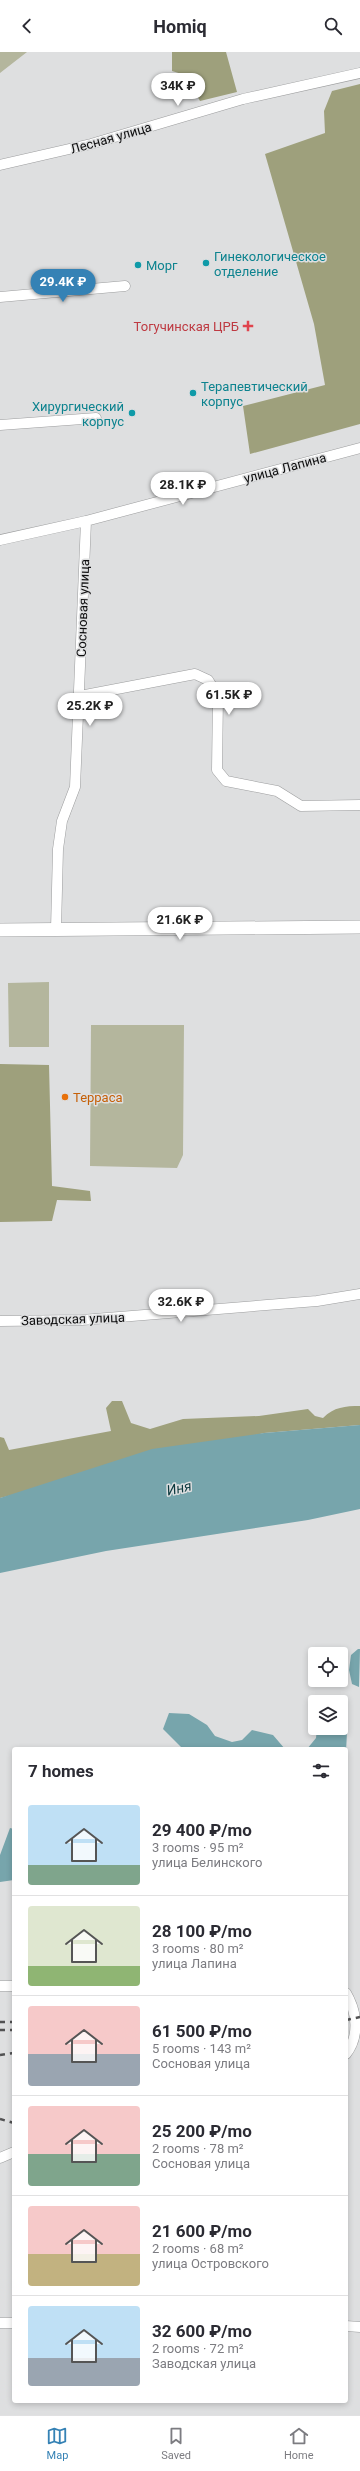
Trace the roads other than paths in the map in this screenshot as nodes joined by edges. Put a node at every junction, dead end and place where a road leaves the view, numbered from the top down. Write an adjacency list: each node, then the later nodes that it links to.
1 (360, 73): 2 (street, Лесная улица)
2 (0, 165)
3 (125, 286): 4 (street)
4 (0, 297)
5 (96, 418): 6 (street)
6 (0, 425)
7 (360, 448): 8 (street, улица Лапина)
8 (86, 521): 9 (street, улица Лапина); 10 (street, Сосновая улица)
9 (0, 540)
10 (80, 696): 11 (street); 13 (street, Сосновая улица)
11 (360, 805)
12 (360, 927): 13 (street)
13 (56, 929): 14 (street)
14 (0, 930)
15 (360, 1294): 16 (street, Заводская улица)
16 (0, 1321)
17 (0, 1986): 18 (street)
18 (12, 1986)
19 (348, 1998): 20 (street)
20 (348, 2051)
21 (12, 2153): 22 (street)
22 (0, 2158)
23 (12, 2323): 24 (street)
24 (0, 2324)
25 (348, 2326): 26 (street)
26 (360, 2327)

